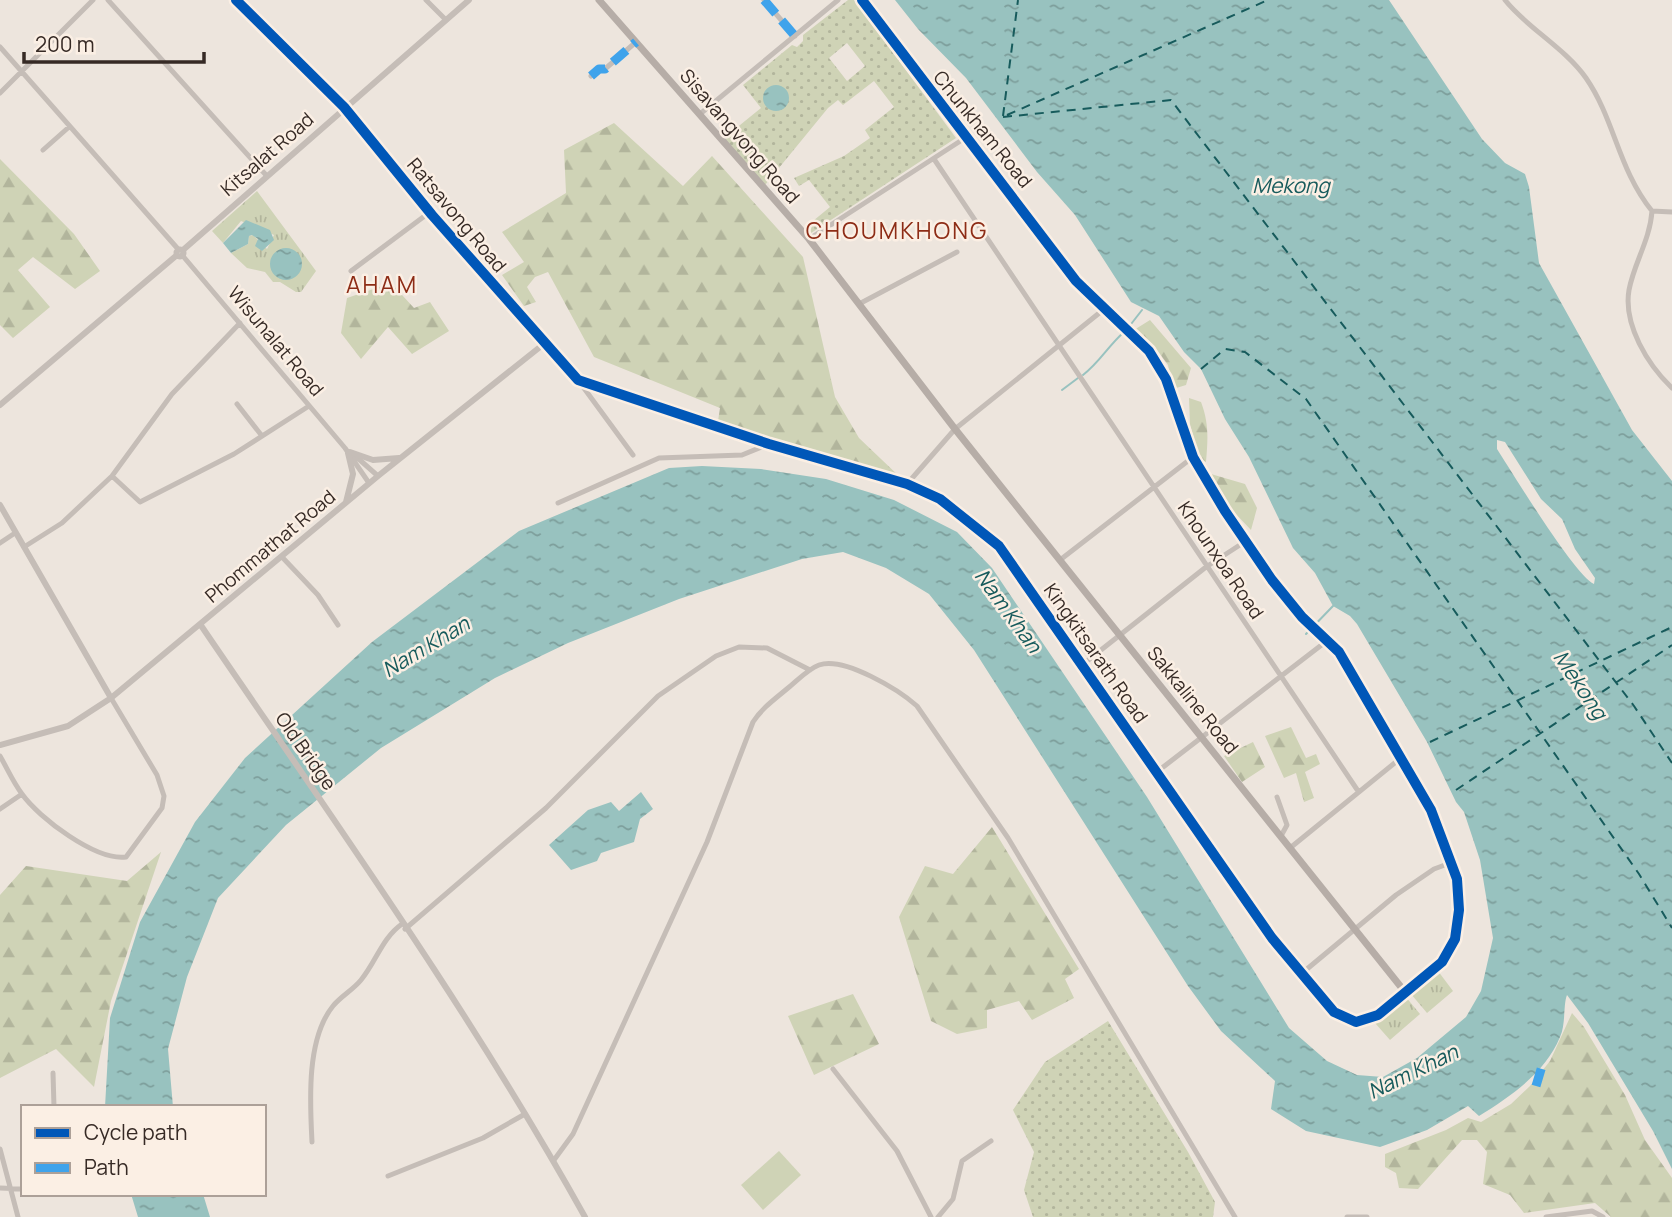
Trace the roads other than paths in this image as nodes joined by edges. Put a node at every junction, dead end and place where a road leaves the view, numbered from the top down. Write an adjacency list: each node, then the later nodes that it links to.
1 (93, 0): 15 (street)
2 (108, 0): 24 (street)
3 (236, 0): 18 (street, Ratsavong Road)
4 (426, 0): 11 (street)
5 (469, 0): 11 (street, Kitsalat Road)
6 (599, 0): 13 (main road, Sisavangvong Road)
7 (764, 0): 12 (street)
8 (838, 0): 12 (street)
9 (862, 0): 21 (street, Chunkham Road)
10 (1505, 0): 25 (street)
11 (446, 20): 18 (street, Kitsalat Road)
12 (795, 36): 19 (street)
13 (636, 42): 16 (street); 19 (main road, Sisavangvong Road)
14 (0, 47): 15 (street, Wisunalat Road)
15 (21, 71): 17 (street); 20 (street, Wisunalat Road)
16 (591, 76)
17 (0, 93)
18 (344, 107): 24 (street, Kitsalat Road); 26 (street, Ratsavong Road)
19 (700, 114): 28 (main road, Sisavangvong Road)
20 (69, 127): 22 (street); 29 (street, Wisunalat Road)
21 (965, 138): 23 (street); 33 (street, Chunkham Road)
22 (43, 150)
23 (934, 159): 28 (street); 36 (street, Khounxoa Road)
24 (266, 175): 29 (street, Kitsalat Road)
25 (1652, 211): 27 (street); 38 (street)
26 (430, 212): 31 (street); 35 (street, Ratsavong Road)
27 (1672, 212)
28 (808, 239): 32 (main road, Sisavangvong Road)
29 (180, 252): 34 (street, Wisunalat Road); 40 (street, Kitsalat Road)
30 (957, 252): 32 (street)
31 (351, 271)
32 (859, 304): 42 (main road, Sisavangvong Road)
33 (1103, 310): 36 (street); 47 (street, Chunkham Road)
34 (240, 323): 41 (street, Wisunalat Road); 49 (street)
35 (545, 343): 37 (street, Ratsavong Road); 48 (street, Phommathat Road)
36 (1059, 346): 42 (street); 53 (street, Khounxoa Road)
37 (578, 380): 44 (street, Kingkitsarath Road); 46 (street, Ratsavong Road)
38 (1672, 388)
39 (237, 404): 43 (street)
40 (0, 405)
41 (309, 406): 43 (street); 45 (street, Wisunalat Road)
42 (955, 429): 52 (street); 62 (main road, Sakkaline Road)
43 (262, 436): 49 (street)
44 (769, 444): 52 (street, Kingkitsarath Road); 54 (street)
45 (347, 451): 48 (street); 50 (street, Wisunalat Road); 51 (street, Wisunalat Road); 55 (street)
46 (633, 455)
47 (1192, 457): 53 (street); 58 (street, Chunkham Road)
48 (401, 458): 50 (street, Phommathat Road)
49 (112, 476): 60 (street)
50 (378, 476): 51 (street, Phommathat Road)
51 (369, 483): 55 (street, Phommathat Road)
52 (907, 484): 69 (street, Kingkitsarath Road)
53 (1153, 485): 62 (street); 63 (street, Khounxoa Road)
54 (558, 503)
55 (345, 504): 61 (street, Phommathat Road)
56 (0, 505): 57 (street)
57 (15, 533): 59 (street); 60 (street)
58 (1246, 541): 63 (street); 66 (street, Chunkham Road)
59 (0, 543)
60 (24, 547): 72 (street)
61 (282, 557): 64 (street, Phommathat Road); 65 (street)
62 (1060, 560): 67 (main road, Sakkaline Road)
63 (1206, 567): 67 (street); 71 (street, Khounxoa Road)
64 (200, 624): 72 (street, Phommathat Road); 85 (street, Old Bridge)
65 (338, 625)
66 (1313, 627): 68 (street, Kingkitsarath Road)
67 (1120, 635): 69 (street); 73 (main road, Sakkaline Road)
68 (1328, 640): 71 (street); 76 (street, Kingkitsarath Road)
69 (1082, 665): 77 (street, Kingkitsarath Road)
70 (810, 670): 85 (street); 96 (street); 105 (street)
71 (1280, 676): 73 (street); 78 (street, Khounxoa Road)
72 (111, 698): 74 (street, Phommathat Road); 79 (street)
73 (1202, 737): 77 (street); 82 (main road, Sakkaline Road)
74 (0, 745)
75 (0, 756): 79 (street)
76 (1402, 757): 78 (street); 84 (street, Kingkitsarath Road)
77 (1158, 771): 87 (street, Kingkitsarath Road)
78 (1358, 791): 83 (street)
79 (22, 794): 81 (street)
80 (1277, 797): 82 (street)
81 (0, 809)
82 (1281, 836): 83 (main road, Sakkaline Road)
83 (1290, 848): 86 (main road, Sakkaline Road)
84 (1453, 862): 86 (street); 88 (street, Kingkitsarath Road)
85 (404, 927): 92 (street, Old Bridge); 94 (street)
86 (1356, 932): 87 (street); 88 (main road, Sakkaline Road)
87 (1301, 974): 88 (street, Kingkitsarath Road)
88 (1405, 992)
89 (833, 1069): 103 (street)
90 (53, 1073): 91 (street)
91 (54, 1105)
92 (525, 1114): 96 (street, Old Bridge); 97 (street)
93 (991, 1141): 104 (street)
94 (313, 1143)
95 (0, 1149): 100 (street)
96 (554, 1160): 102 (street, Old Bridge)
97 (388, 1176)
98 (0, 1188): 100 (street)
99 (21, 1189): 100 (street)
100 (13, 1191): 101 (street)
101 (18, 1217)
102 (586, 1217)
103 (931, 1217)
104 (938, 1217)
105 (1235, 1217)
106 (1347, 1217): 107 (street)
107 (1367, 1217)
108 (1546, 1217): 109 (street)
109 (1603, 1217)

